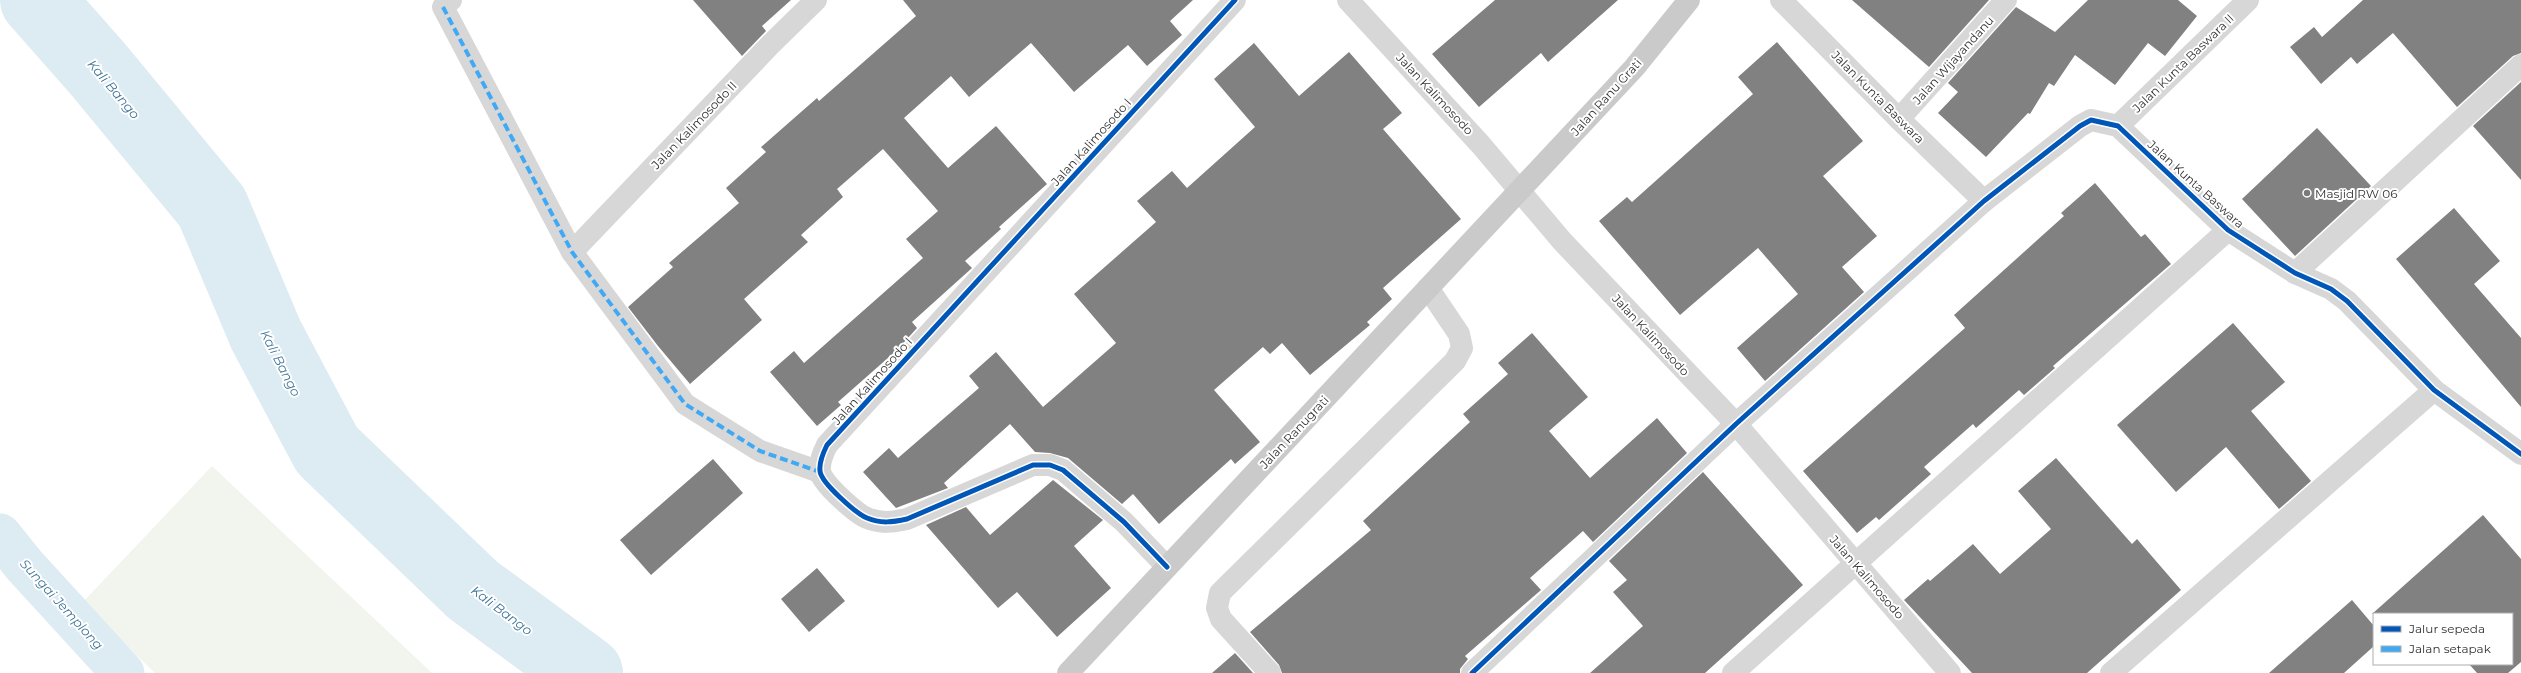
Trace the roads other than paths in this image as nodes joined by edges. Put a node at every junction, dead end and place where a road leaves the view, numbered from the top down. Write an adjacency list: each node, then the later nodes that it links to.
1 (816, 0): 15 (street, Jalan Kalimosodo II)
2 (1234, 0): 21 (street, Jalan Kalimosodo I)
3 (1348, 0): 12 (street, Jalan Kalimosodo)
4 (1689, 0): 12 (main road, Jalan Ranu Grati)
5 (1781, 0): 10 (street, Jalan Kunta Baswara)
6 (2006, 0): 10 (street, Jalan Wijayandanu)
7 (2248, 0): 11 (street, Jalan Kunta Baswara II)
8 (447, 4): 15 (street)
9 (2521, 66): 16 (street)
10 (1899, 119): 13 (street, Jalan Kunta Baswara)
11 (2118, 126): 13 (street); 14 (street, Jalan Kunta Baswara)
12 (1519, 191): 17 (main road, Jalan Ranugrati); 19 (street, Jalan Kalimosodo)
13 (1984, 201): 19 (street)
14 (2228, 230): 16 (street, Jalan Kunta Baswara); 22 (street)
15 (572, 252): 21 (street)
16 (2295, 273): 18 (street, Jalan Kunta Baswara)
17 (1428, 288): 23 (main road, Jalan Ranugrati); 25 (street)
18 (2434, 390): 20 (street, Jalan Kunta Baswara); 29 (street)
19 (1736, 424): 22 (street, Jalan Kalimosodo); 26 (street)
20 (2521, 454)
21 (820, 472): 23 (street)
22 (1856, 565): 27 (street); 28 (street, Jalan Kalimosodo)
23 (1167, 567): 24 (main road, Jalan Ranugrati)
24 (1068, 673)
25 (1270, 673)
26 (1472, 673)
27 (1733, 673)
28 (1950, 673)
29 (2111, 673)

